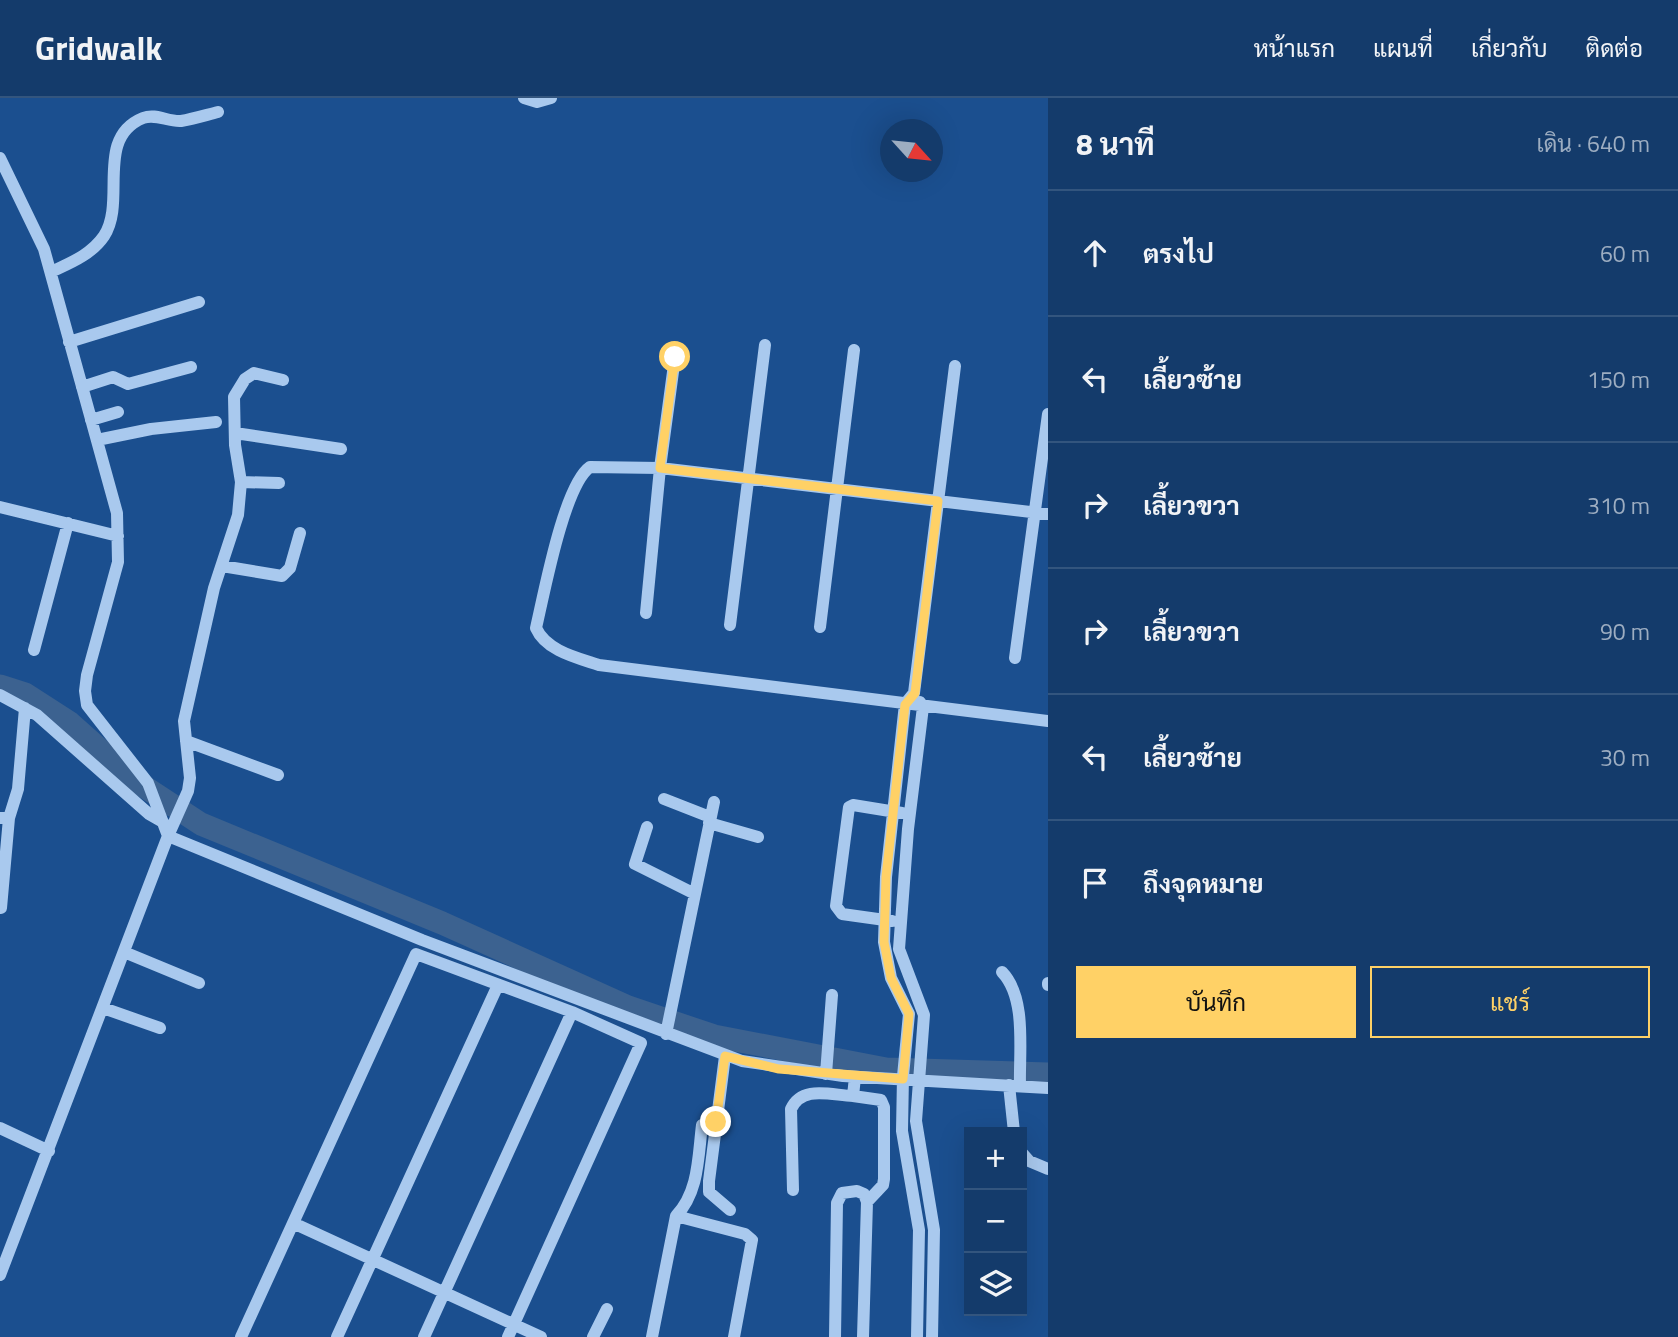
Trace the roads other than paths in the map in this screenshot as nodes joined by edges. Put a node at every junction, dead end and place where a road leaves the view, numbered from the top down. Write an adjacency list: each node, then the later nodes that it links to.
1 (524, 98): 2 (street)
2 (551, 98)
3 (218, 112): 5 (street)
4 (0, 158): 5 (street)
5 (51, 272): 7 (street)
6 (199, 302): 7 (street)
7 (69, 342): 14 (street)
8 (765, 345): 23 (street)
9 (854, 350): 26 (street)
10 (675, 357): 22 (street)
11 (955, 366): 27 (street)
12 (191, 367): 14 (street)
13 (283, 380): 19 (street)
14 (82, 387): 17 (street)
15 (118, 412): 17 (street)
16 (1048, 414): 29 (street)
17 (91, 420): 20 (street)
18 (216, 422): 20 (street)
19 (235, 433): 21 (street); 24 (street)
20 (97, 440): 33 (street)
21 (341, 449)
22 (660, 468): 23 (street); 35 (street); 42 (street)
23 (748, 478): 26 (street); 36 (street)
24 (241, 482): 25 (street); 34 (street)
25 (279, 483)
26 (836, 489): 27 (street); 37 (street)
27 (938, 501): 29 (street); 40 (street)
28 (0, 507): 31 (street)
29 (1034, 512): 30 (street); 39 (street)
30 (1048, 514)
31 (68, 523): 33 (street); 38 (street)
32 (300, 533): 34 (street)
33 (118, 536): 53 (street)
34 (222, 566): 46 (street)
35 (646, 613)
36 (730, 625)
37 (820, 627)
38 (34, 650)
39 (1015, 658)
40 (915, 693): 42 (street); 43 (street)
41 (0, 695): 44 (street)
42 (905, 705): 43 (street); 50 (street)
43 (923, 707): 45 (street); 51 (street)
44 (25, 708): 52 (street); 53 (street)
45 (1048, 720)
46 (186, 741): 47 (street); 53 (street)
47 (278, 775)
48 (664, 799): 54 (street)
49 (714, 802): 54 (street)
50 (894, 811): 51 (street); 60 (street); 60 (street)
51 (909, 814): 61 (street)
52 (4, 818): 59 (street)
53 (166, 818): 56 (street)
54 (710, 820): 57 (street); 58 (street)
55 (647, 827): 58 (street)
56 (168, 836): 62 (street); 70 (street)
57 (758, 838)
58 (695, 894): 70 (street)
59 (1, 908)
60 (884, 921): 61 (street); 74 (street)
61 (900, 921): 76 (street)
62 (124, 952): 64 (street); 67 (street)
63 (1002, 972): 75 (street)
64 (199, 983)
65 (498, 985): 68 (street); 89 (street); 90 (street)
66 (832, 995): 72 (street)
67 (103, 1008): 69 (street); 82 (street)
68 (572, 1012): 92 (street); 94 (street)
69 (160, 1028)
70 (667, 1031): 71 (street)
71 (725, 1056): 72 (street); 87 (street)
72 (827, 1062): 73 (street)
73 (855, 1077): 74 (street); 78 (street)
74 (903, 1077): 76 (street); 105 (street)
75 (1017, 1078): 76 (street); 77 (street); 80 (street)
76 (920, 1079): 106 (street)
77 (1048, 1088)
78 (853, 1096): 85 (street); 86 (street)
79 (702, 1125): 88 (street)
80 (1014, 1127)
81 (0, 1129): 82 (street)
82 (49, 1151): 91 (street)
83 (1027, 1159): 84 (street)
84 (1048, 1169)
85 (793, 1190)
86 (867, 1202): 103 (street); 104 (street)
87 (730, 1210)
88 (676, 1216): 101 (street); 102 (street)
89 (293, 1223): 90 (street); 95 (street)
90 (372, 1259): 92 (street); 96 (street)
91 (0, 1275)
92 (445, 1293): 94 (street); 97 (street)
93 (607, 1309): 100 (street)
94 (514, 1324): 98 (street); 99 (street)
95 (241, 1337)
96 (337, 1337)
97 (424, 1337)
98 (508, 1337)
99 (541, 1337)
100 (593, 1337)
101 (652, 1337)
102 (734, 1337)
103 (835, 1337)
104 (863, 1337)
105 (917, 1337)
106 (933, 1337)

